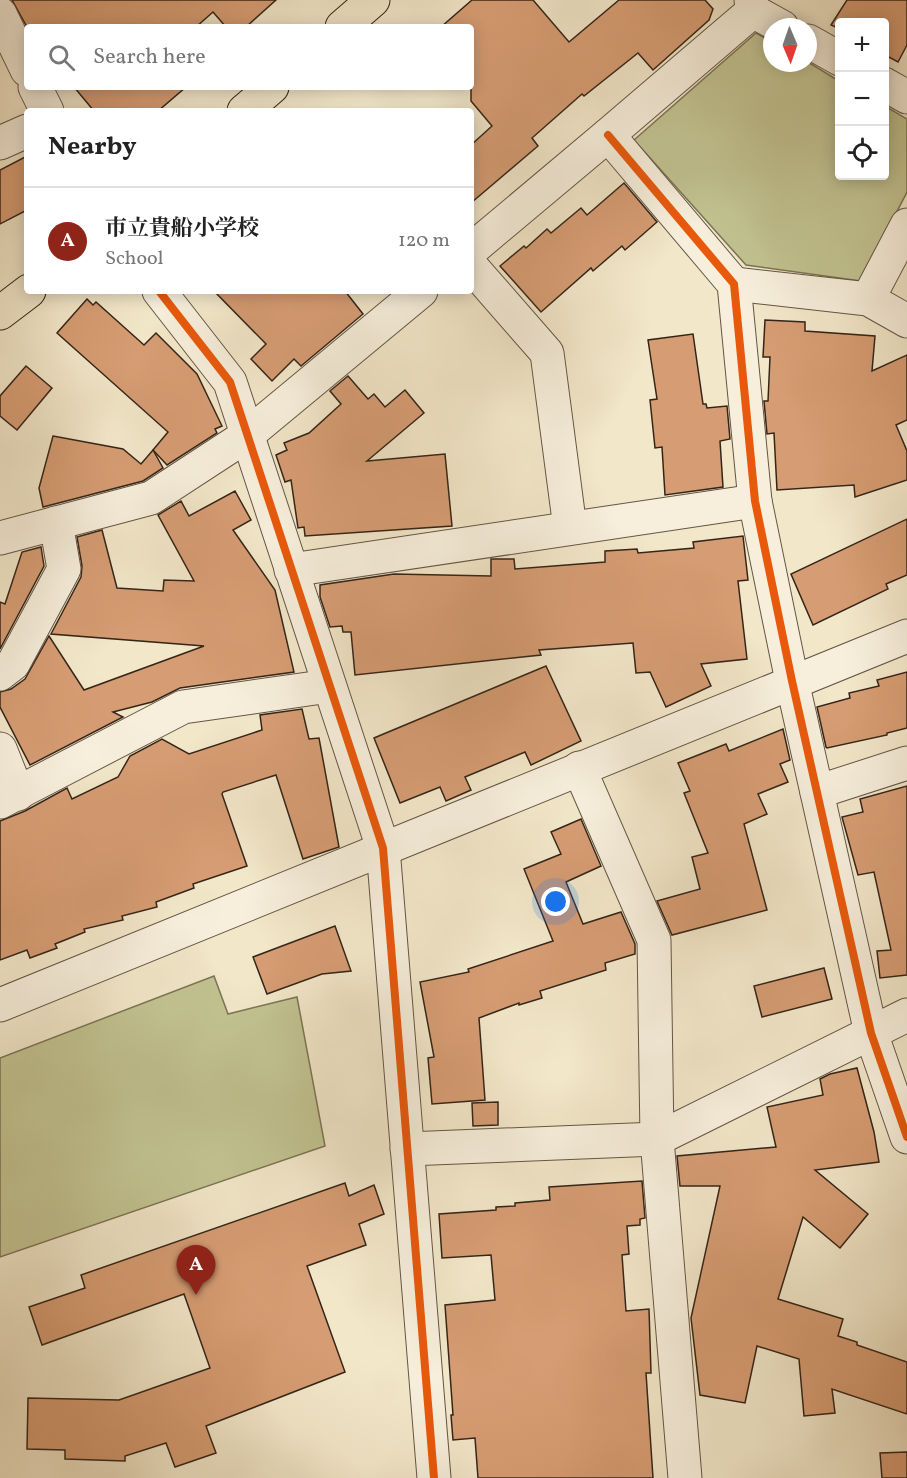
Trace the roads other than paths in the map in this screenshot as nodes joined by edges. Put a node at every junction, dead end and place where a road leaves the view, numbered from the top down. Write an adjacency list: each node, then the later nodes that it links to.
1 (374, 0): 5 (main road)
2 (752, 5): 4 (street); 16 (street)
3 (0, 14): 8 (street)
4 (770, 18)
5 (346, 24)
6 (817, 46): 7 (street)
7 (835, 56)
8 (24, 64)
9 (889, 86): 12 (street)
10 (36, 90): 13 (street)
11 (268, 90): 14 (main road)
12 (907, 97)
13 (45, 108)
14 (248, 108)
15 (24, 131): 17 (street)
16 (608, 135): 19 (street); 21 (street)
17 (0, 143)
18 (907, 225): 25 (street)
19 (474, 247)
20 (474, 269): 31 (street)
21 (734, 284): 25 (street); 29 (street)
22 (25, 294): 26 (main road)
23 (161, 294): 28 (street)
24 (417, 294): 28 (street)
25 (868, 299): 27 (street)
26 (0, 313)
27 (907, 321)
28 (246, 436): 30 (street); 33 (street)
29 (755, 501): 31 (street); 36 (street)
30 (56, 523): 32 (street); 35 (street)
31 (570, 528): 33 (street)
32 (0, 538)
33 (291, 570): 37 (street)
34 (907, 636): 36 (street)
35 (0, 674)
36 (792, 681): 40 (street); 41 (street)
37 (329, 686): 42 (street); 43 (street)
38 (0, 749): 42 (street)
39 (907, 763): 41 (street)
40 (579, 768): 43 (street); 48 (street)
41 (817, 792): 46 (street)
42 (9, 798)
43 (383, 848): 44 (street); 49 (street)
44 (0, 1005)
45 (907, 1015): 46 (street)
46 (871, 1033): 47 (street); 48 (street)
47 (907, 1137)
48 (657, 1139): 49 (street); 51 (street)
49 (407, 1149): 50 (street)
50 (434, 1478)
51 (686, 1478)

